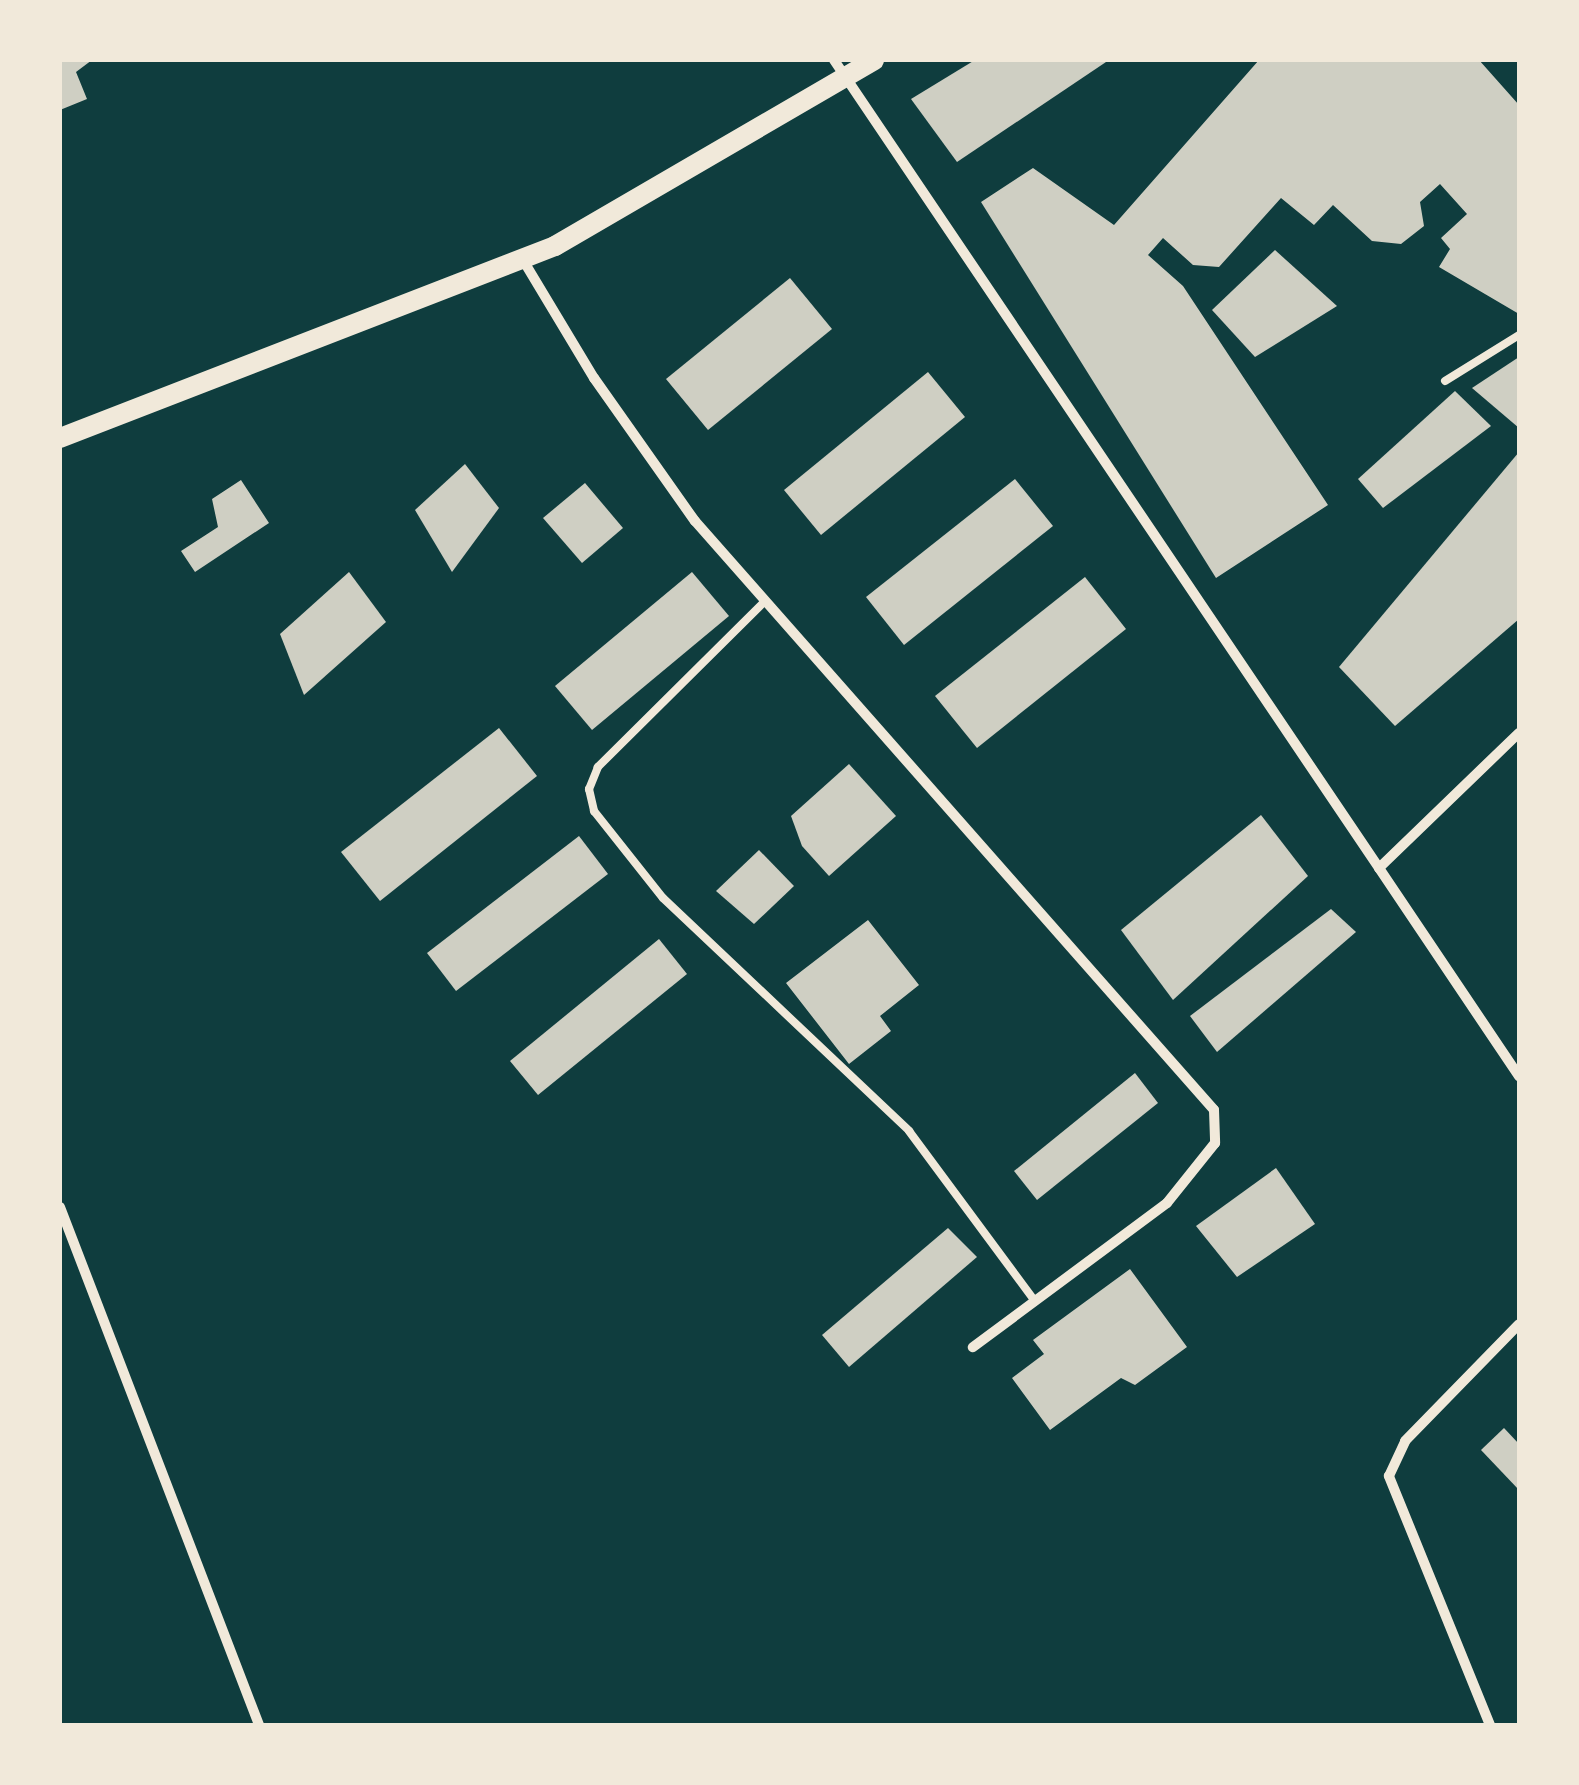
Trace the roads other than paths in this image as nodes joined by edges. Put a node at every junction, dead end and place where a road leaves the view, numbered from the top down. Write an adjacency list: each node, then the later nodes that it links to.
1 (874, 60): 2 (main road)
2 (839, 69): 3 (main road); 9 (street)
3 (523, 260): 6 (main road); 7 (street)
4 (1519, 335): 5 (lane)
5 (1445, 381)
6 (60, 438)
7 (763, 603): 12 (lane); 12 (street)
8 (1519, 733): 9 (street)
9 (1378, 868): 10 (street)
10 (1519, 1076)
11 (60, 1207): 15 (street)
12 (1035, 1300): 14 (street)
13 (1519, 1324): 16 (street)
14 (974, 1346)
15 (258, 1725)
16 (1490, 1725)

